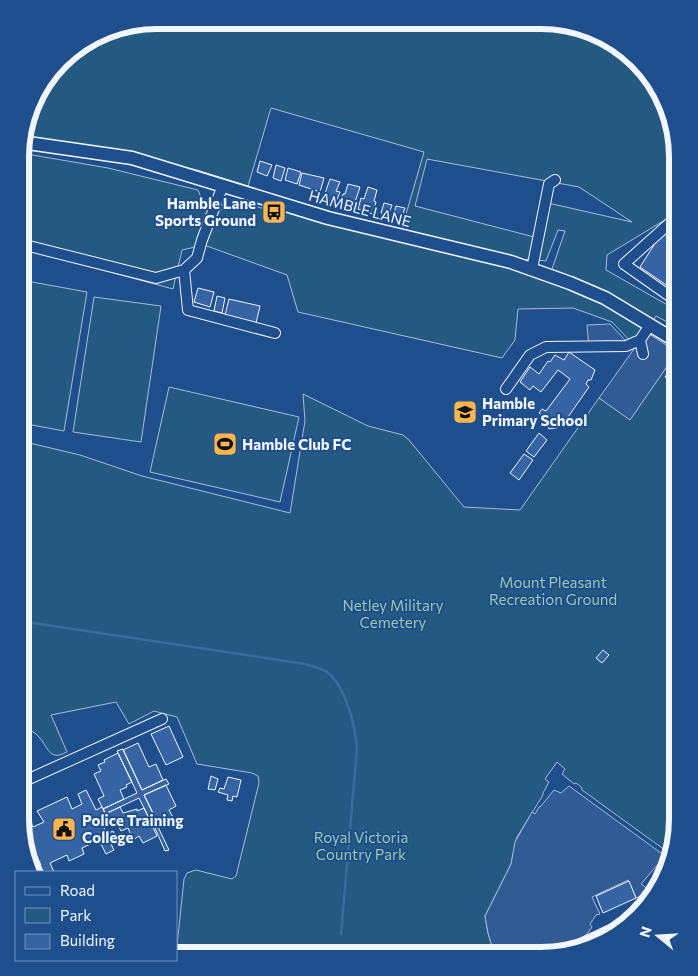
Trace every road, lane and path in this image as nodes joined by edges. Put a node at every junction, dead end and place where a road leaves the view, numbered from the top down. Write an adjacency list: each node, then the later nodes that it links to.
1 (30, 143): 3 (main road, HAMBLE LANE)
2 (555, 180): 6 (lane)
3 (223, 185): 6 (main road, HAMBLE LANE); 7 (lane)
4 (669, 224): 8 (lane)
5 (29, 246): 7 (lane)
6 (532, 269): 9 (main road, HAMBLE LANE)
7 (184, 270): 10 (lane)
8 (669, 296)
9 (650, 325): 11 (main road, HAMBLE LANE); 12 (lane)
10 (275, 333)
11 (669, 337)
12 (640, 340): 13 (lane); 14 (lane)
13 (643, 354)
14 (506, 390)
15 (162, 718): 16 (lane)
16 (29, 779)

